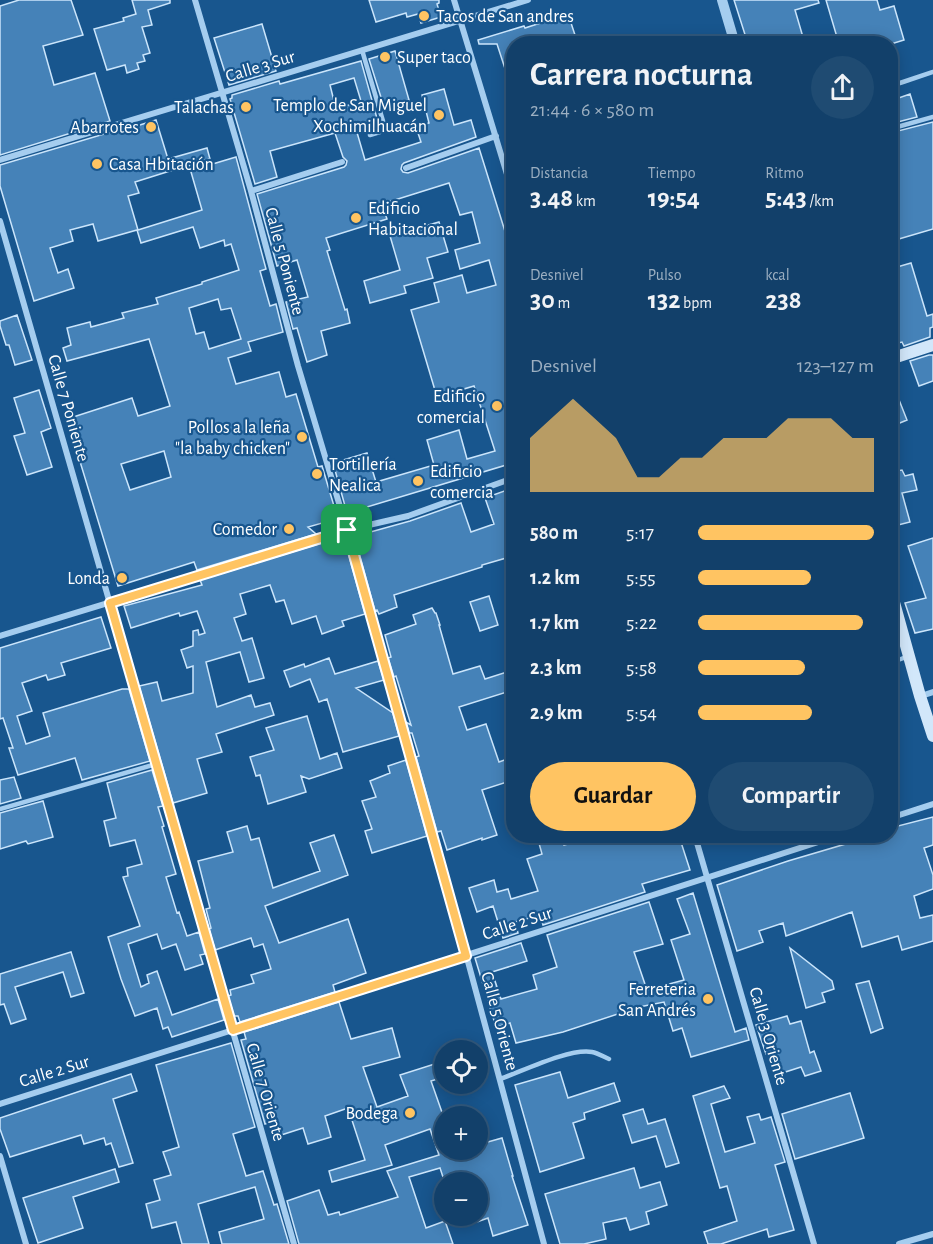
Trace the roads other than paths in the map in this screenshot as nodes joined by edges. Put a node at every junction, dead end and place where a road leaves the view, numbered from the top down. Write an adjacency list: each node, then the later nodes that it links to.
1 (195, 0): 10 (street, Calle 5 Poniente)
2 (454, 0): 5 (street)
3 (528, 0): 5 (street, Calle 3 Sur)
4 (722, 0): 6 (street)
5 (460, 21): 7 (street, Calle 3 Sur); 14 (street)
6 (733, 36)
7 (362, 50): 10 (street, Calle 3 Sur); 13 (lane)
8 (933, 72): 9 (lane)
9 (900, 83)
10 (222, 93): 15 (street, Calle 3 Sur); 19 (street, Calle 5 Poniente)
11 (933, 117): 12 (lane)
12 (898, 127)
13 (370, 135)
14 (496, 136): 17 (street); 18 (street)
15 (0, 160)
16 (342, 162): 19 (street)
17 (406, 168)
18 (506, 170)
19 (251, 191): 24 (street, Calle 5 Poniente)
20 (0, 221): 25 (street, Calle 7 Poniente)
21 (933, 345): 22 (main road)
22 (898, 356)
23 (506, 481): 24 (street)
24 (347, 530): 25 (street); 40 (street, Calle 5 Oriente)
25 (110, 603): 27 (street); 33 (street, Calle 7 Oriente)
26 (898, 617): 28 (main road)
27 (0, 636)
28 (909, 656): 29 (lane); 31 (main road)
29 (898, 660)
30 (933, 692): 31 (street)
31 (920, 696): 32 (main road)
32 (933, 736)
33 (156, 764): 35 (lane); 41 (street, Calle 7 Oriente)
34 (933, 804): 36 (street)
35 (0, 809)
36 (898, 815)
37 (697, 843): 39 (street, Calle 3 Oriente)
38 (815, 843): 39 (street, Calle 2 Sur)
39 (707, 878): 40 (street, Calle 2 Sur); 50 (street, Calle 3 Oriente)
40 (466, 956): 41 (street, Calle 2 Sur); 43 (street, Calle 5 Oriente)
41 (233, 1030): 44 (street, Calle 2 Sur); 48 (street, Calle 7 Oriente)
42 (609, 1059): 43 (lane)
43 (500, 1079): 49 (street, Calle 5 Oriente)
44 (0, 1104)
45 (0, 1156): 47 (street)
46 (933, 1234): 51 (street)
47 (26, 1244)
48 (294, 1244)
49 (544, 1244)
50 (814, 1244)
51 (899, 1244)

